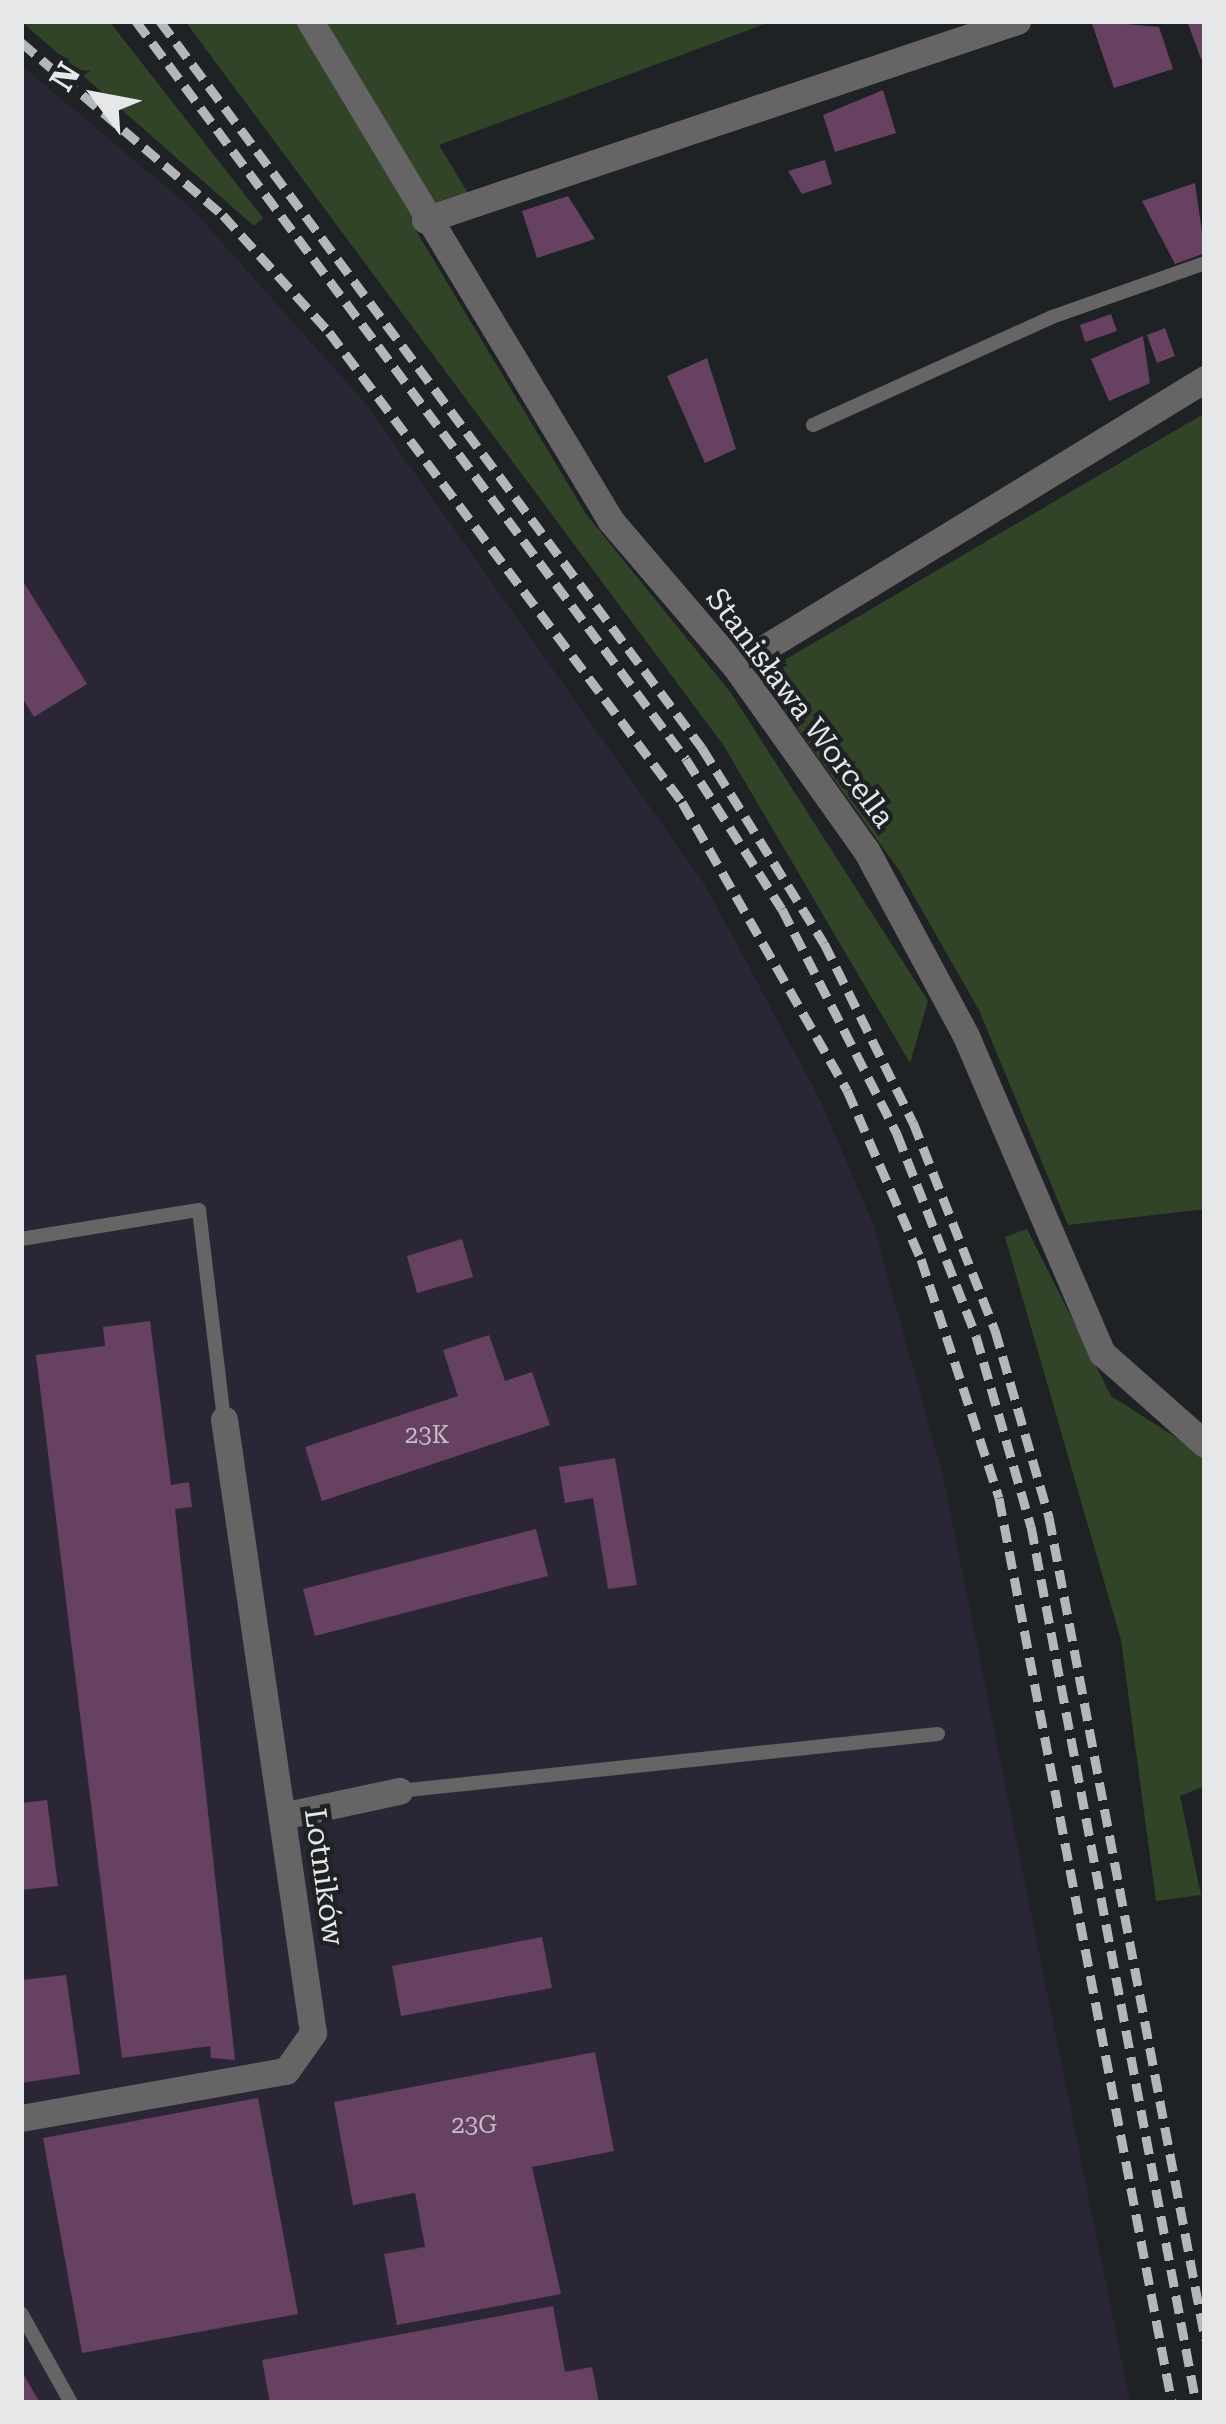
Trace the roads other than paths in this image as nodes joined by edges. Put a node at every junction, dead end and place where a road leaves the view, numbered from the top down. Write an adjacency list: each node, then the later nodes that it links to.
1 (310, 21): 3 (street, Stanisława Worcella)
2 (1017, 21): 3 (street)
3 (425, 220): 7 (street, Stanisława Worcella)
4 (1205, 263): 6 (lane)
5 (1205, 379): 7 (street)
6 (813, 424)
7 (735, 666): 10 (street, Stanisława Worcella)
8 (21, 1239): 9 (lane)
9 (224, 1419): 13 (street, Lotników)
10 (1205, 1444)
11 (938, 1734): 12 (lane)
12 (399, 1791): 13 (street)
13 (281, 1816): 14 (street, Lotników)
14 (21, 2118)
15 (21, 2312): 16 (lane)
16 (71, 2403)

